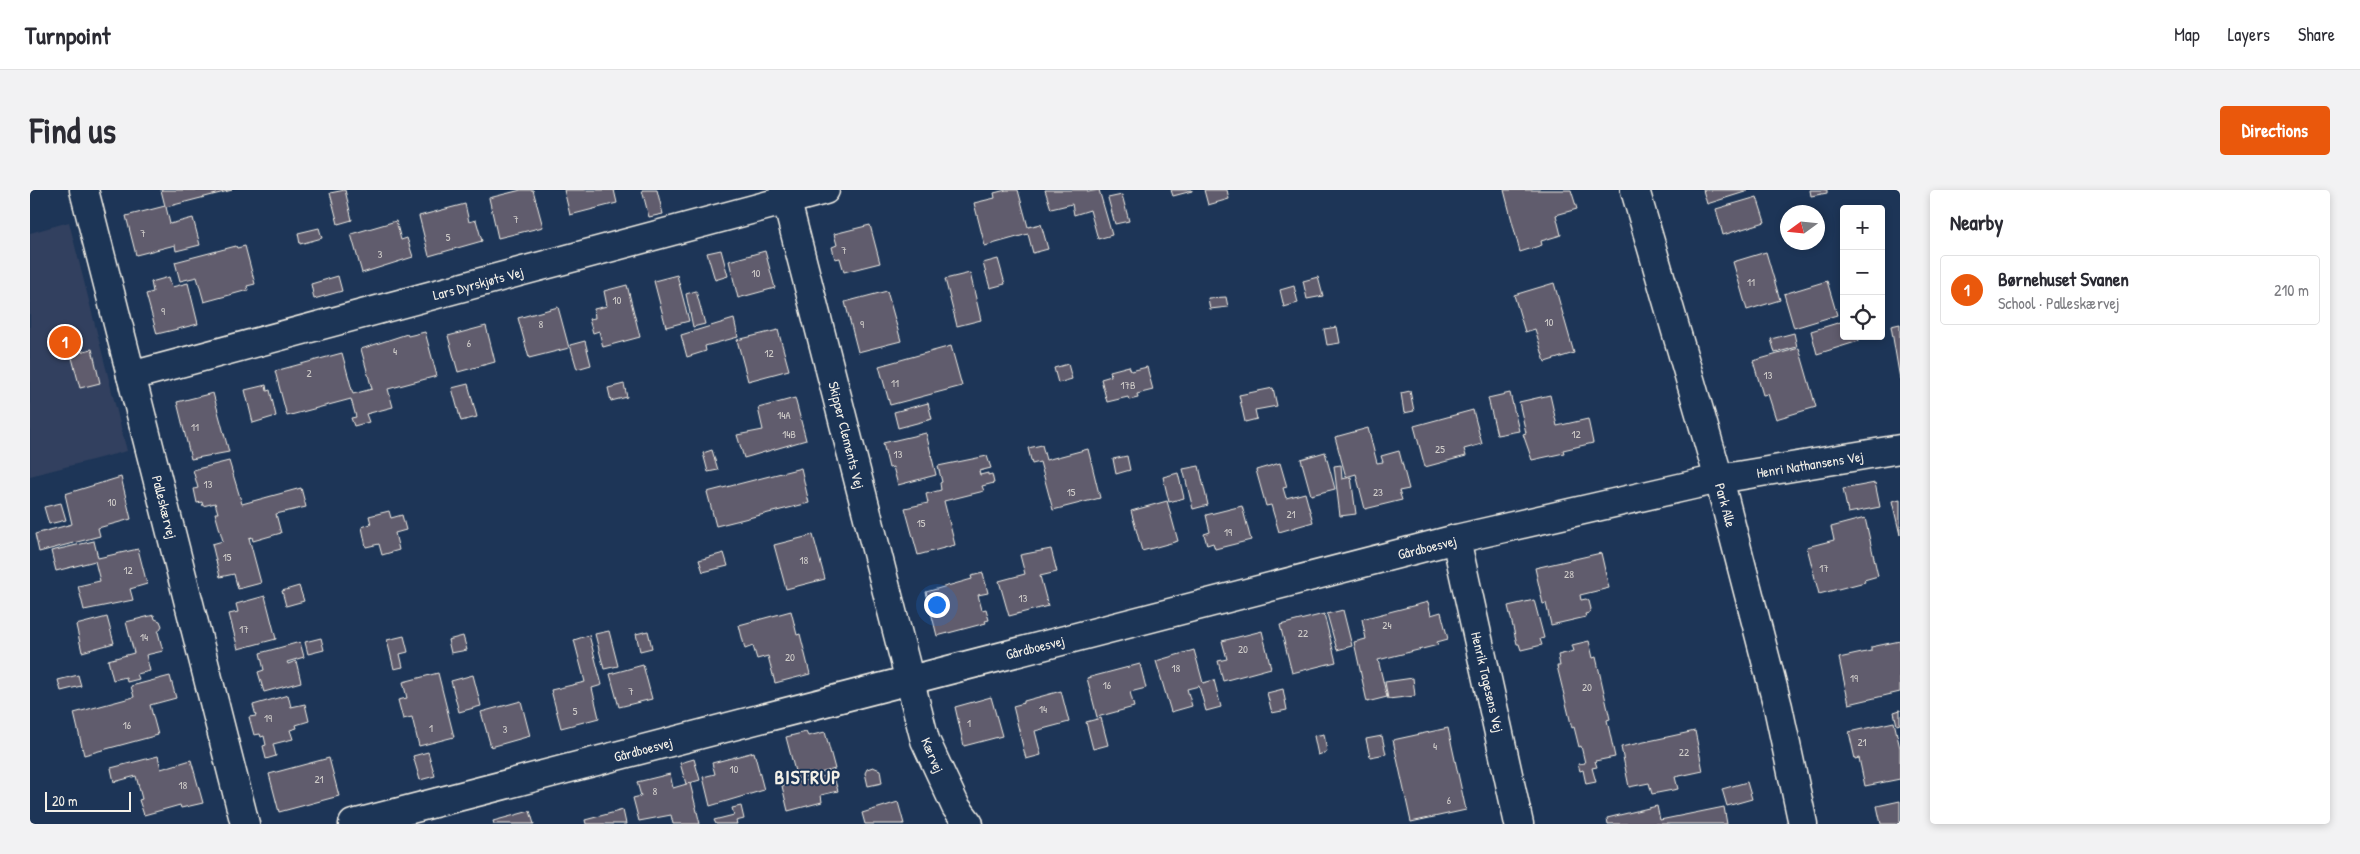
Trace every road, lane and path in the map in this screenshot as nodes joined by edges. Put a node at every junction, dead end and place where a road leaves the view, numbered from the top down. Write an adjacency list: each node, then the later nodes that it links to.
1 (84, 190): 5 (street, Palleskærvej)
2 (825, 190): 4 (street, Lars Dyrskjøts Vej)
3 (1635, 190): 7 (street, Park Alle)
4 (786, 195): 5 (street, Lars Dyrskjøts Vej); 9 (street, Skipper Clements Vej)
5 (131, 376): 10 (street, Palleskærvej)
6 (1900, 450): 7 (street, Henri Nathansens Vej)
7 (1719, 479): 8 (street, Gårdboesvej); 14 (street, Park Alle)
8 (1456, 539): 9 (street, Gårdboesvej); 13 (street, Henrik Tagesens Vej)
9 (911, 679): 11 (street, Gårdboesvej); 12 (street, Kærvej)
10 (245, 824)
11 (353, 824)
12 (969, 824)
13 (1519, 824)
14 (1804, 824)

